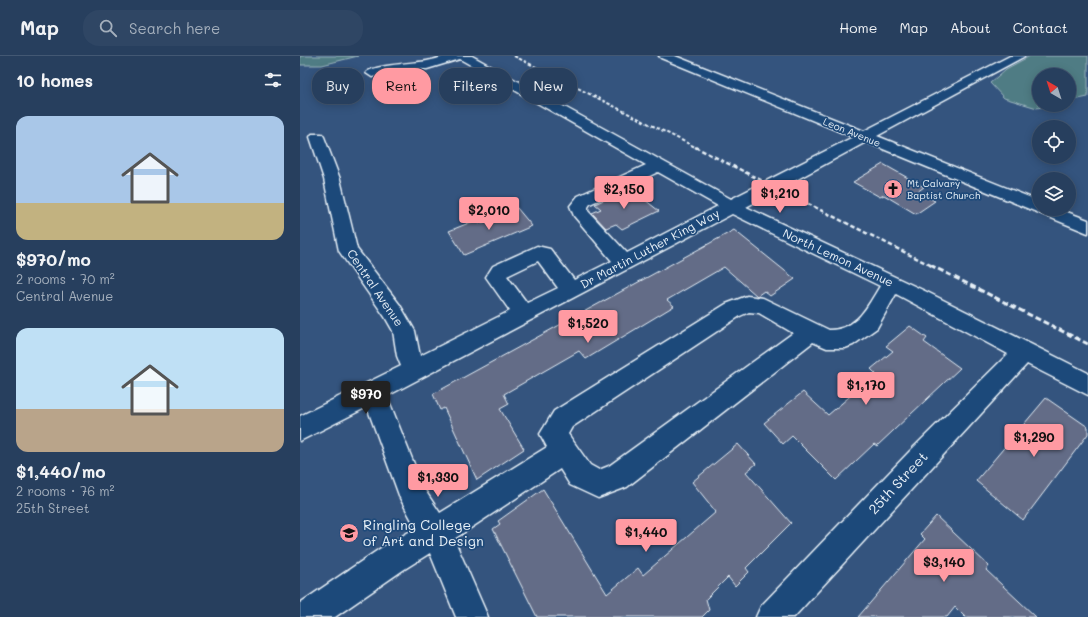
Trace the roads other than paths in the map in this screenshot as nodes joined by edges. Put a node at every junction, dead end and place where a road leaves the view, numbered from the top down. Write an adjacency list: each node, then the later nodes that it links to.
1 (457, 56): 5 (street)
2 (464, 56): 8 (street, North Lemon Avenue)
3 (1019, 56): 7 (street, Dr Martin Luther King Way)
4 (675, 57): 7 (street, Leon Avenue)
5 (397, 68)
6 (318, 137): 19 (street, Central Avenue)
7 (865, 137): 9 (street, Leon Avenue); 10 (street, Dr Martin Luther King Way)
8 (660, 165): 10 (street, North Lemon Avenue); 13 (street)
9 (1032, 204)
10 (732, 206): 13 (street, Dr Martin Luther King Way); 14 (street, North Lemon Avenue)
11 (1060, 216): 12 (street)
12 (1088, 227)
13 (624, 263): 15 (street, Dr Martin Luther King Way)
14 (892, 283): 17 (street); 18 (street, North Lemon Avenue)
15 (571, 290): 16 (street, Dr Martin Luther King Way); 16 (street)
16 (524, 314): 19 (street, Dr Martin Luther King Way)
17 (811, 332): 23 (street); 23 (street)
18 (1025, 351): 20 (street, North Lemon Avenue); 27 (street, 25th Street)
19 (415, 370): 21 (street, Dr Martin Luther King Way)
20 (1088, 385)
21 (373, 391): 22 (street, Dr Martin Luther King Way); 24 (street)
22 (300, 428)
23 (564, 450): 24 (street)
24 (436, 533): 25 (street); 26 (street)
25 (307, 617)
26 (472, 617)
27 (772, 617)

